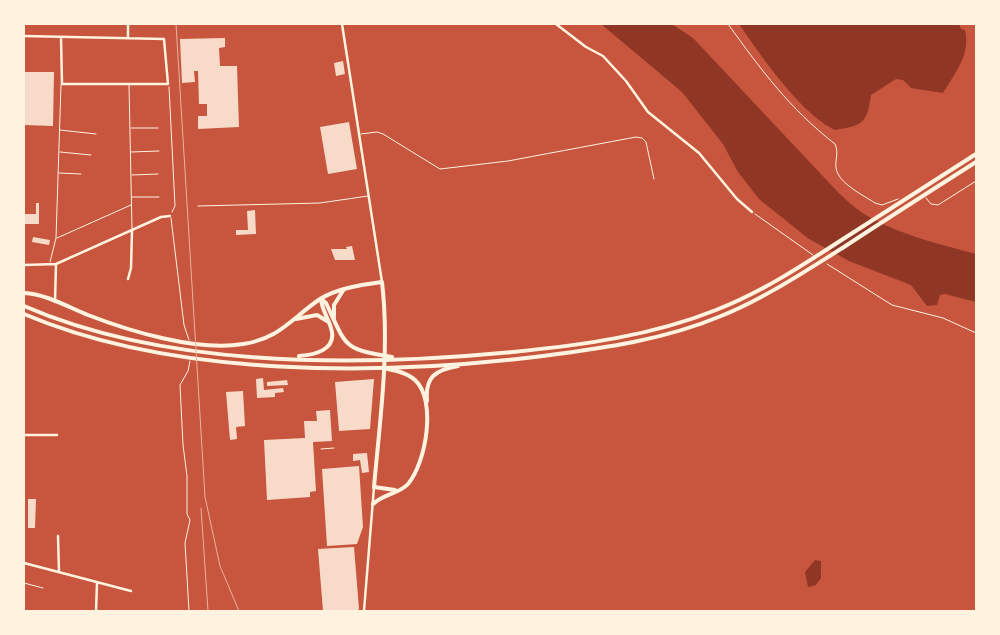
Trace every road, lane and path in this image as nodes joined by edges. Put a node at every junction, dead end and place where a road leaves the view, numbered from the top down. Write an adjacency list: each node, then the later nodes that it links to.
1 (128, 24): 7 (street)
2 (342, 24): 14 (street)
3 (556, 24): 34 (street)
4 (728, 24): 32 (path)
5 (24, 36): 6 (street)
6 (61, 37): 7 (street); 8 (street)
7 (128, 37): 9 (street)
8 (62, 84): 9 (street); 12 (lane)
9 (129, 85): 10 (lane)
10 (130, 128): 11 (lane); 16 (lane)
11 (158, 128)
12 (59, 130): 13 (lane); 15 (lane)
13 (96, 134)
14 (358, 134): 25 (lane); 27 (street)
15 (59, 152): 19 (lane); 21 (lane)
16 (130, 152): 17 (lane); 24 (lane)
17 (159, 152)
18 (976, 154): 56 (main road)
19 (91, 155)
20 (976, 162): 57 (main road)
21 (58, 173): 22 (lane); 37 (lane)
22 (81, 174)
23 (158, 174): 24 (lane)
24 (131, 175): 28 (lane)
25 (654, 179)
26 (976, 181): 30 (path)
27 (368, 196): 33 (lane); 44 (street)
28 (132, 197): 29 (lane); 31 (lane)
29 (159, 197)
30 (928, 201)
31 (132, 204): 36 (lane); 37 (lane)
32 (888, 204)
33 (198, 206)
34 (752, 212): 38 (path)
35 (170, 216): 36 (street)
36 (132, 230): 39 (street); 43 (street)
37 (56, 238): 42 (lane)
38 (811, 253)
39 (56, 264): 42 (street); 48 (street)
40 (827, 264): 54 (path)
41 (24, 265): 42 (street)
42 (49, 265)
43 (128, 279)
44 (382, 282): 45 (main road); 64 (main road)
45 (344, 289): 47 (main road); 52 (main road)
46 (24, 293): 48 (main road)
47 (321, 299): 51 (main road); 52 (main road); 53 (main road)
48 (55, 302): 51 (main road)
49 (24, 306): 55 (main road)
50 (24, 314): 58 (main road)
51 (296, 319): 53 (main road)
52 (334, 320): 56 (main road)
53 (329, 322): 55 (main road)
54 (976, 334)
55 (283, 358): 56 (main road)
56 (378, 358)
57 (455, 365): 58 (main road); 59 (main road)
58 (389, 368): 59 (main road)
59 (426, 406): 65 (main road)
60 (24, 435): 61 (street)
61 (56, 435)
62 (334, 448): 63 (lane)
63 (321, 449)
64 (374, 487): 65 (main road); 66 (street)
65 (397, 491): 66 (main road)
66 (372, 504): 75 (street)
67 (58, 536): 69 (street)
68 (24, 563): 69 (street)
69 (59, 572): 71 (street)
70 (24, 583): 72 (lane)
71 (97, 583): 73 (street); 74 (street)
72 (43, 588)
73 (131, 591)
74 (96, 611)
75 (364, 611)

